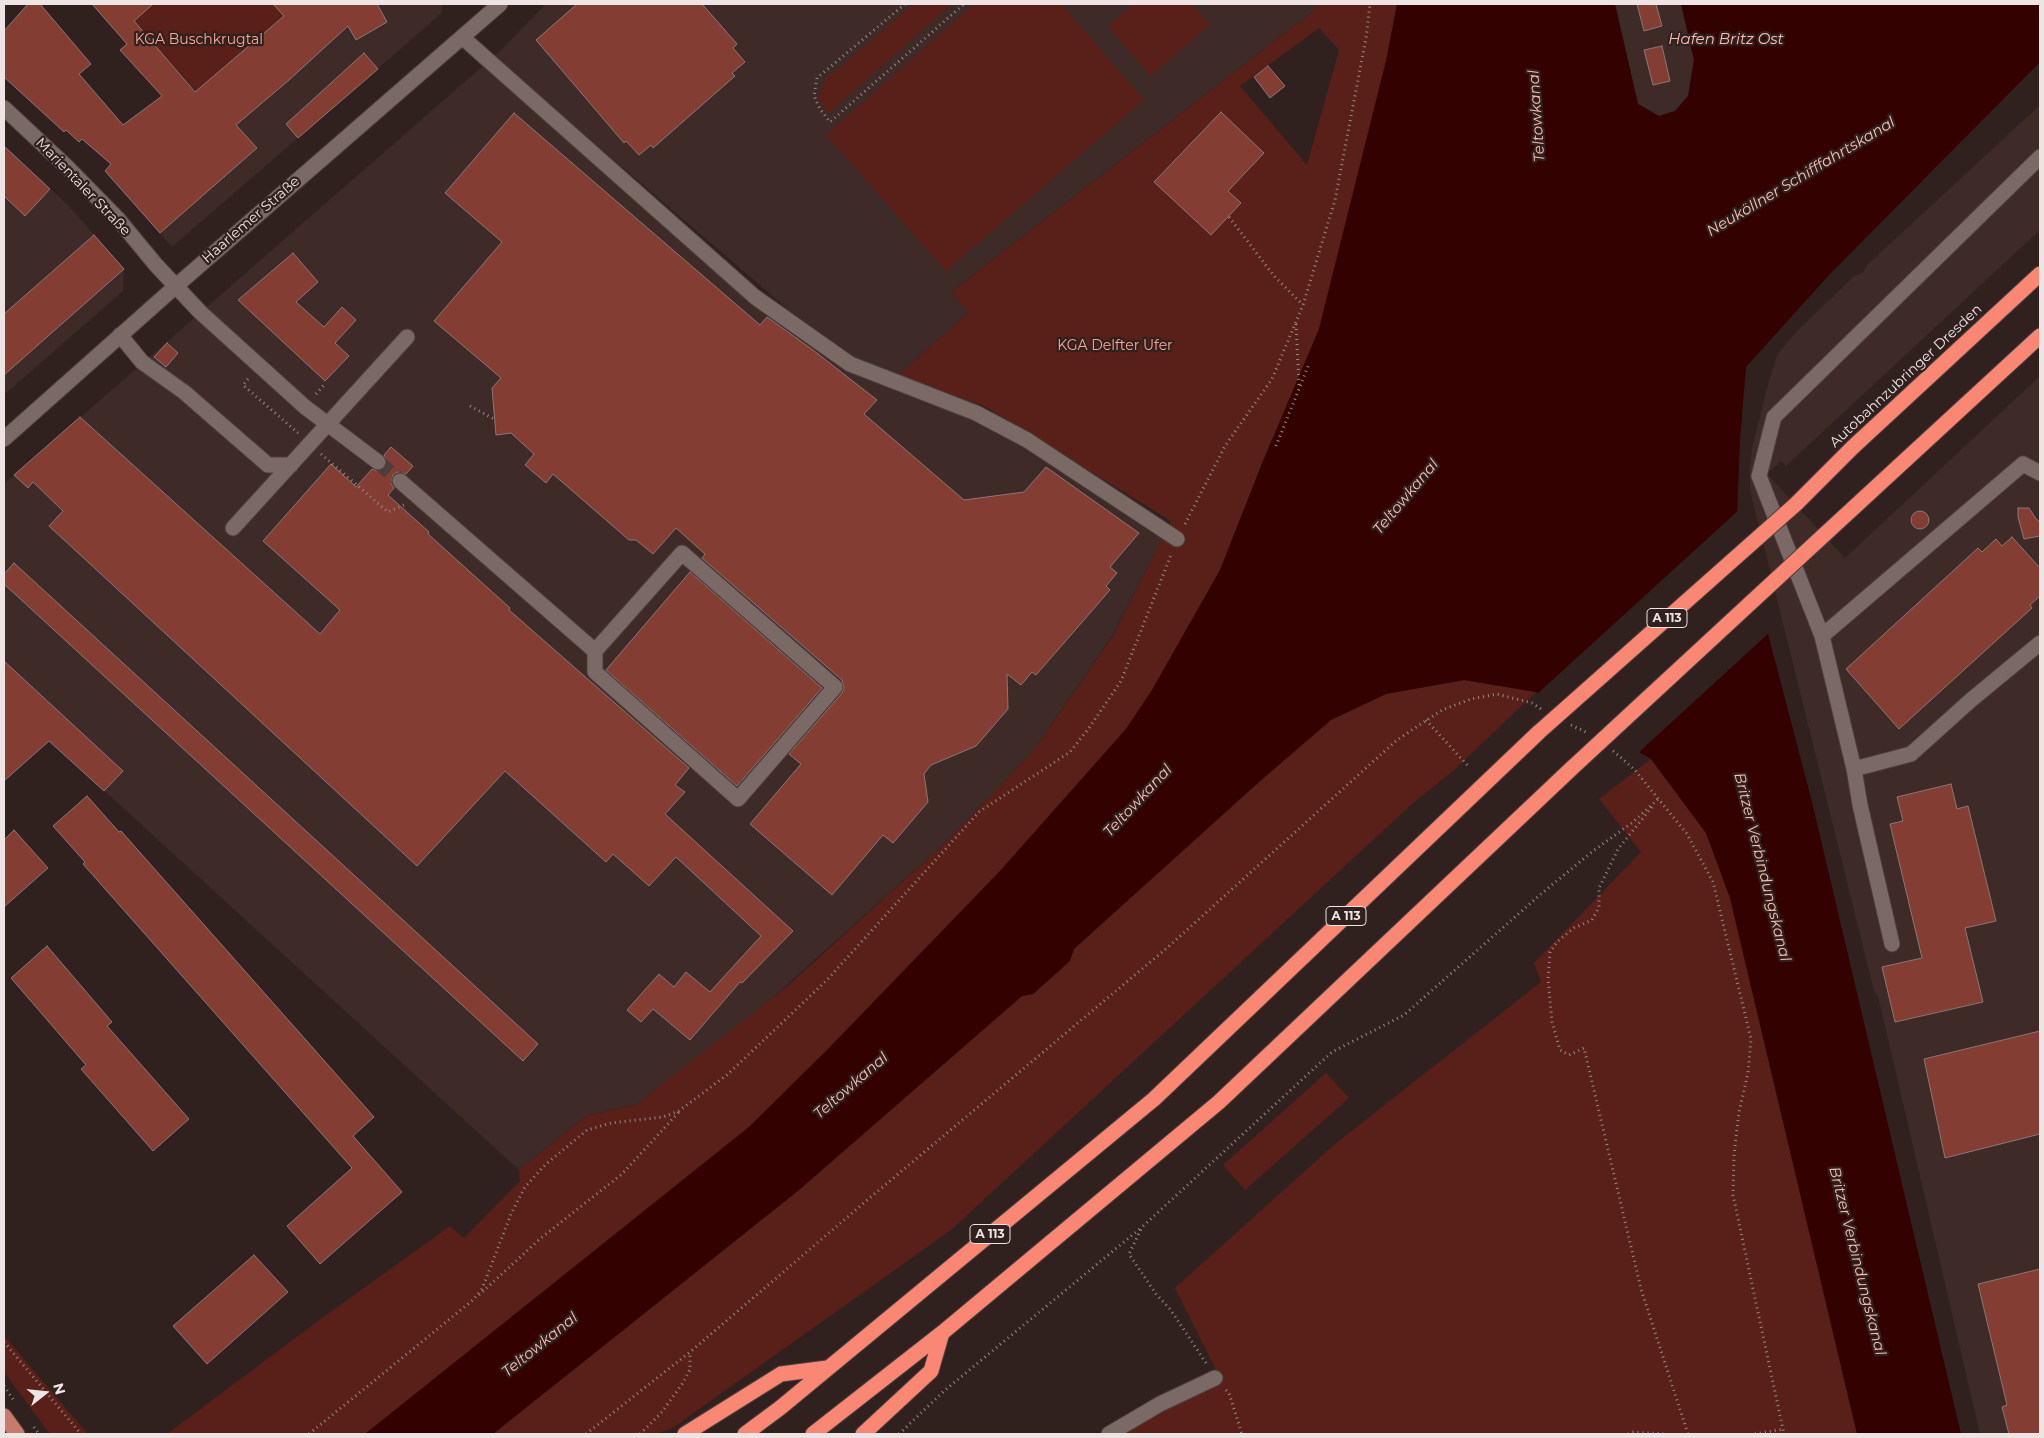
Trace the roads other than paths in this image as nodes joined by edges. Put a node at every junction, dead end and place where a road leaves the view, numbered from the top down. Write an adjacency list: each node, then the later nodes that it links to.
1 (500, 4): 2 (street, Haarlemer Straße)
2 (482, 9): 3 (street, Haarlemer Straße)
3 (462, 37): 7 (street, Haarlemer Straße); 18 (street)
4 (5, 111): 7 (street, Marientaler Straße)
5 (2040, 157): 19 (street)
6 (2040, 274): 25 (highway, Autobahnzubringer Dresden / A 113, bridge)
7 (176, 286): 8 (street, Haarlemer Straße); 11 (street, Marientaler Straße)
8 (120, 335): 12 (street, Haarlemer Straße); 14 (street)
9 (2040, 336): 24 (highway, bridge)
10 (407, 337): 11 (street)
11 (328, 424): 13 (street, Marientaler Straße); 14 (street)
12 (4, 439)
13 (378, 462)
14 (291, 465): 17 (street)
15 (2040, 473): 19 (street)
16 (400, 481): 21 (street)
17 (233, 528)
18 (1177, 539)
19 (1822, 636): 22 (street)
20 (2040, 643): 22 (street)
21 (595, 651): 21 (street)
22 (1854, 769): 23 (street)
23 (1892, 944)
24 (942, 1333): 31 (highway); 32 (highway)
25 (827, 1368): 29 (highway); 30 (highway, A 113)
26 (1215, 1378): 33 (street)
27 (4, 1416): 28 (main road)
28 (17, 1434)
29 (685, 1434)
30 (745, 1434)
31 (813, 1434)
32 (863, 1434)
33 (1109, 1434)

